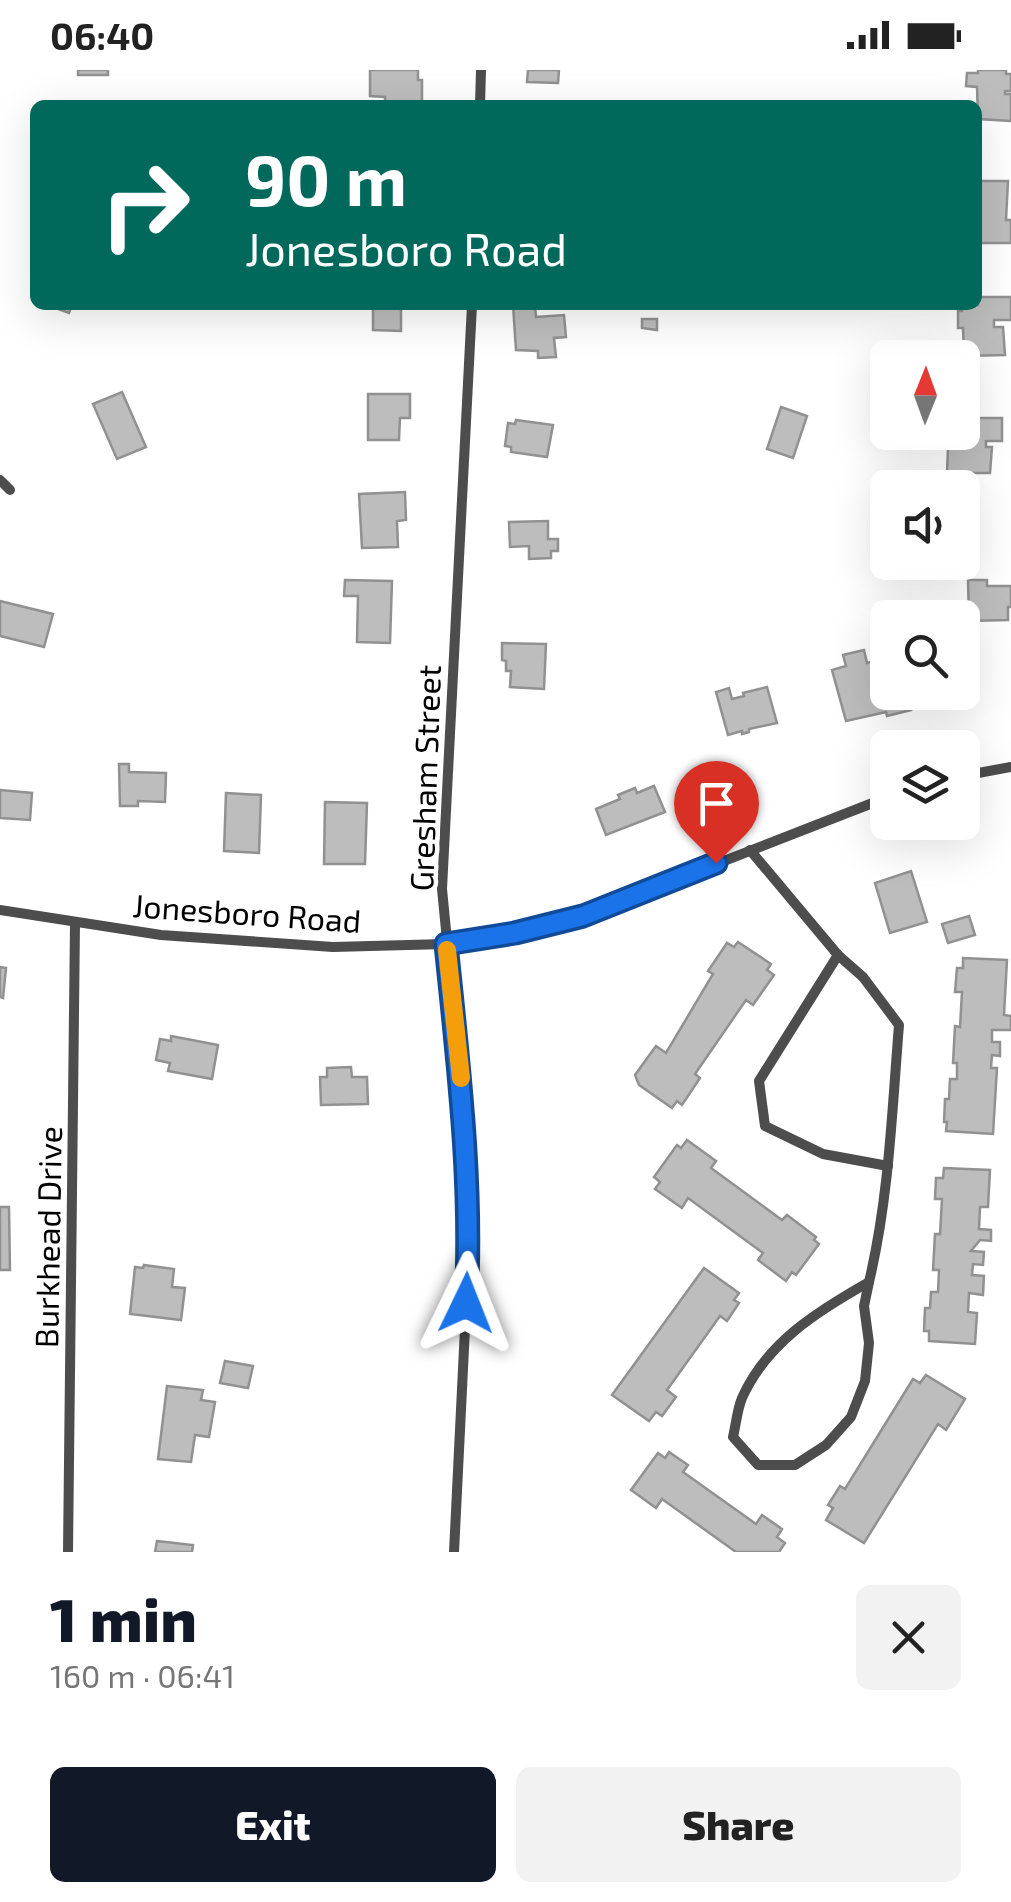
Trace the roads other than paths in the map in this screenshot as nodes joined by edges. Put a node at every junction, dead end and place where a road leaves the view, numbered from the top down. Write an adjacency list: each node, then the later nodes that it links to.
1 (481, 70): 2 (street)
2 (480, 100)
3 (472, 310): 12 (street, Gresham Street)
4 (0, 480): 5 (street)
5 (10, 490)
6 (1011, 767): 7 (street)
7 (980, 773)
8 (870, 804): 9 (street, Jonesboro Road)
9 (750, 850): 12 (street, Jonesboro Road); 13 (street)
10 (0, 910): 11 (street, Jonesboro Road)
11 (75, 923): 12 (street, Jonesboro Road); 16 (street, Burkhead Drive)
12 (446, 944): 17 (street, Gresham Street)
13 (838, 956): 14 (street); 14 (street)
14 (888, 1166): 15 (street)
15 (869, 1282): 15 (street)
16 (68, 1552)
17 (454, 1552)

